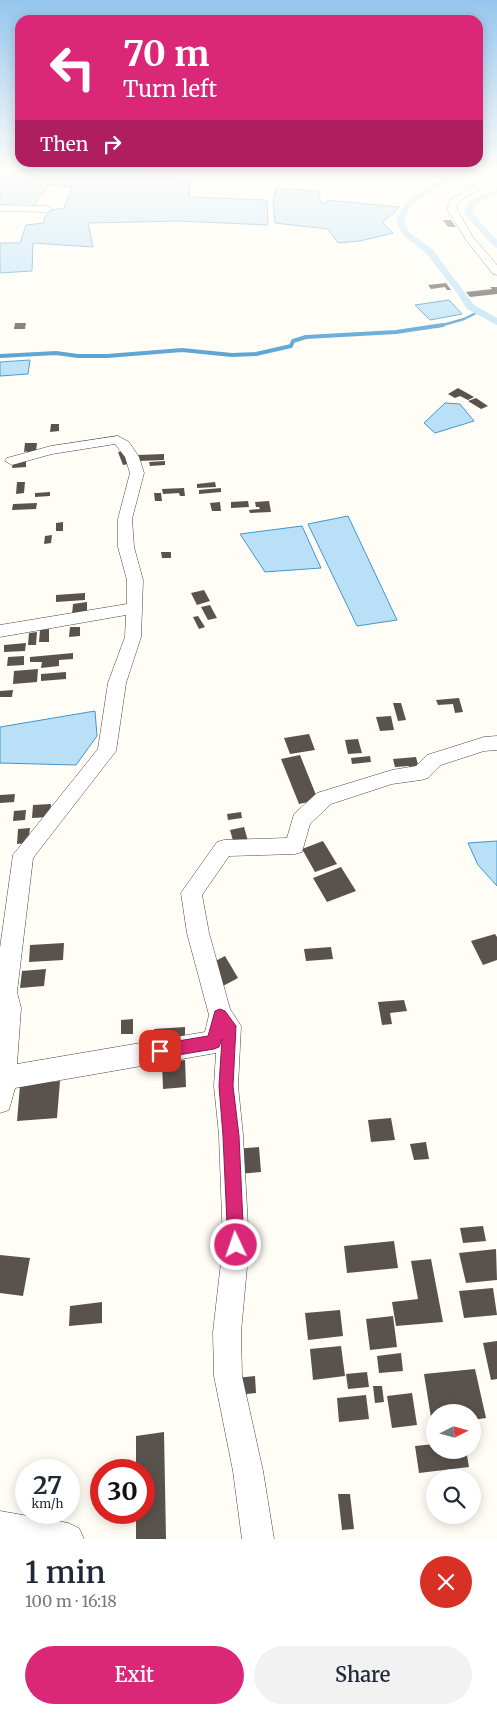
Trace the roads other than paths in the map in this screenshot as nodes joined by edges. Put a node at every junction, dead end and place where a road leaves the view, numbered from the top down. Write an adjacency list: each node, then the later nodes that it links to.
1 (474, 244): 2 (street)
2 (497, 272)
3 (12, 461): 4 (street)
4 (135, 608): 5 (street); 8 (street)
5 (0, 631)
6 (497, 743): 7 (street)
7 (220, 1015): 9 (street); 13 (street)
8 (4, 1021): 9 (street)
9 (4, 1078): 10 (street)
10 (0, 1101)
11 (0, 1526): 12 (street)
12 (68, 1539)
13 (258, 1539)

